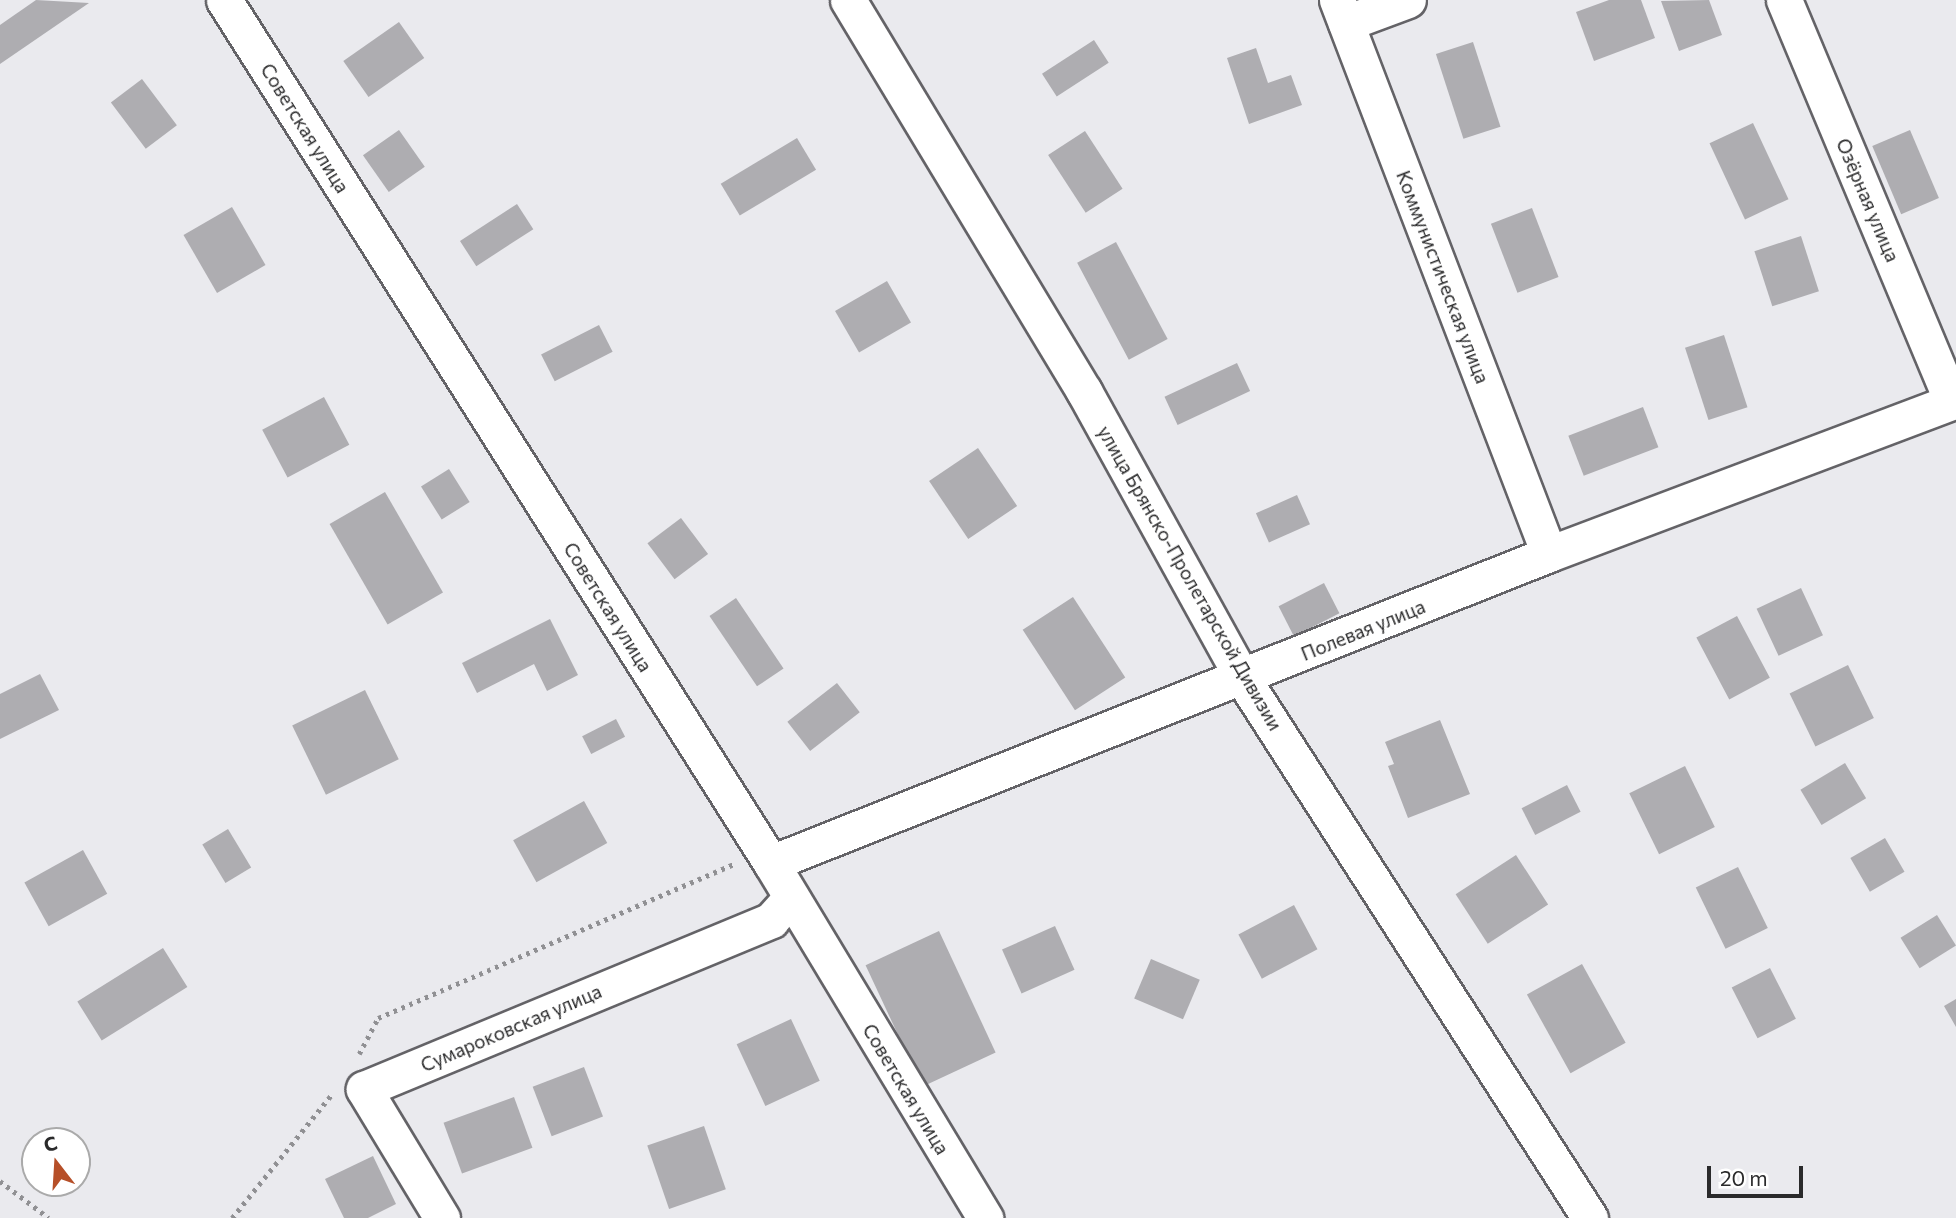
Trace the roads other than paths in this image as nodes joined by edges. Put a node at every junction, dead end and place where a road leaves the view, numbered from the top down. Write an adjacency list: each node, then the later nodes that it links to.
1 (224, 0): 9 (street, Советская улица)
2 (848, 0): 8 (street, улица Брянско-Пролетарской Дивизии)
3 (1408, 0): 5 (street)
4 (1784, 0): 6 (street, Озёрная улица)
5 (1341, 11): 7 (street, Коммунистическая улица)
6 (1954, 400): 7 (street, Полевая улица)
7 (1549, 554): 8 (street, Полевая улица)
8 (1243, 679): 9 (street, Полевая улица); 13 (street, улица Брянско-Пролетарской Дивизии)
9 (767, 858): 10 (street, Советская улица)
10 (791, 898): 11 (street, Сумароковская улица); 12 (street, Советская улица)
11 (442, 1218)
12 (985, 1218)
13 (1590, 1218)

